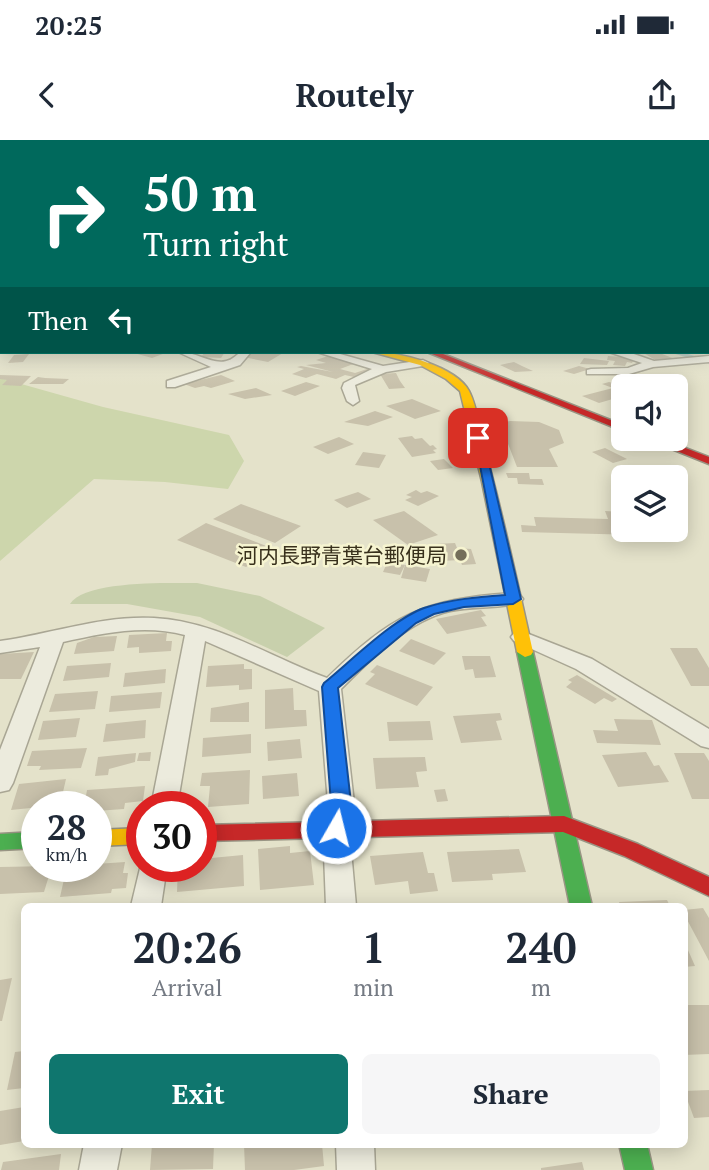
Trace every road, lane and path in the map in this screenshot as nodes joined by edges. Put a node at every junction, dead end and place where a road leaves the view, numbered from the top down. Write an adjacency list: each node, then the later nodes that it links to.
1 (188, 354): 9 (street)
2 (244, 354): 9 (street)
3 (329, 354): 10 (street)
4 (396, 354): 7 (main road)
5 (624, 354): 8 (street)
6 (706, 354): 8 (street)
7 (427, 357): 10 (street); 14 (main road); 17 (main road)
8 (652, 364): 11 (street)
9 (223, 368): 12 (street)
10 (383, 369): 13 (street)
11 (591, 372)
12 (171, 384)
13 (353, 401)
14 (611, 424)
15 (683, 451): 16 (main road)
16 (709, 461)
17 (513, 599): 19 (main road); 22 (street)
18 (196, 632): 20 (street); 22 (street); 25 (street)
19 (521, 637): 23 (street); 26 (main road)
20 (53, 640): 21 (street); 24 (street)
21 (0, 647)
22 (330, 687): 27 (street)
23 (709, 740)
24 (0, 783)
25 (167, 791)
26 (564, 824): 27 (main road); 32 (main road); 35 (main road)
27 (336, 828): 28 (main road); 34 (street)
28 (217, 832)
29 (21, 841): 30 (main road)
30 (0, 842)
31 (150, 882): 33 (street)
32 (709, 887)
33 (147, 903)
34 (341, 903)
35 (580, 903)
36 (102, 1148): 39 (street)
37 (355, 1148): 40 (street)
38 (634, 1148): 41 (main road)
39 (98, 1170)
40 (356, 1170)
41 (639, 1170)

